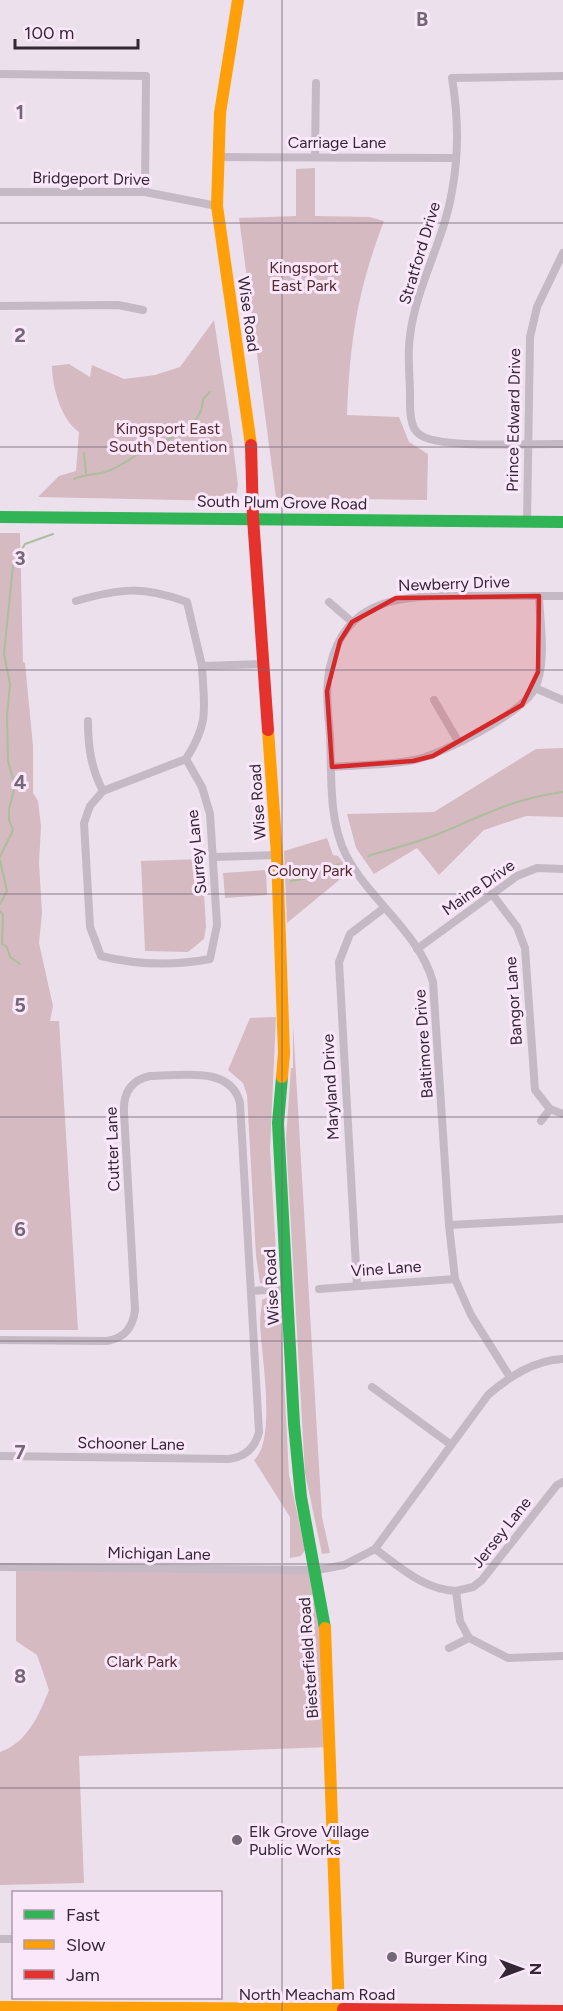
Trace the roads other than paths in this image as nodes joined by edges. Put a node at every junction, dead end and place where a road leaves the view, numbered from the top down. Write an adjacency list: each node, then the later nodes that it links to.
1 (238, 0): 5 (street, Wise Road)
2 (0, 74): 9 (street)
3 (563, 76): 7 (street, Stratford Drive)
4 (316, 83): 6 (street)
5 (217, 157): 6 (street, Carriage Lane); 10 (street, Wise Road)
6 (315, 157): 7 (street, Carriage Lane)
7 (456, 158): 14 (street, Stratford Drive)
8 (0, 192): 9 (street, Bridgeport Drive)
9 (145, 192): 10 (street, Bridgeport Drive)
10 (217, 206): 17 (street, Wise Road)
11 (563, 253): 14 (street, Prince Edward Drive)
12 (0, 306): 13 (street)
13 (143, 310)
14 (528, 443): 15 (street); 18 (street, Prince Edward Drive)
15 (563, 444)
16 (0, 517): 17 (street, South Plum Grove Road)
17 (254, 518): 18 (street, South Plum Grove Road); 25 (street, Wise Road)
18 (527, 522): 19 (street, South Plum Grove Road)
19 (563, 522)
20 (539, 596): 21 (street, Newberry Drive); 24 (street, Newberry Drive); 27 (street)
21 (563, 596)
22 (76, 601): 26 (street)
23 (329, 602): 24 (street)
24 (352, 622): 33 (street, Baltimore Drive)
25 (264, 664): 26 (street); 35 (street, Wise Road)
26 (202, 666): 32 (street)
27 (535, 688): 29 (street); 31 (street)
28 (434, 700): 31 (street)
29 (563, 700)
30 (88, 721): 34 (street)
31 (458, 741): 33 (street)
32 (186, 759): 34 (street); 36 (street, Surrey Lane)
33 (332, 767): 39 (street, Baltimore Drive)
34 (103, 791): 36 (street, Surrey Lane)
35 (277, 855): 36 (street); 49 (street, Wise Road)
36 (214, 857)
37 (563, 869): 38 (street, Maine Drive)
38 (492, 894): 40 (street, Maine Drive); 41 (street, Bangor Lane)
39 (384, 908): 40 (street, Baltimore Drive); 47 (street, Maryland Drive)
40 (417, 950): 45 (street, Baltimore Drive)
41 (550, 1110): 42 (street); 43 (street)
42 (563, 1114)
43 (541, 1121)
44 (563, 1219): 45 (street)
45 (449, 1226): 46 (street, Baltimore Drive)
46 (455, 1279): 47 (street, Vine Lane); 53 (street, Baltimore Drive)
47 (357, 1285): 48 (street, Vine Lane)
48 (319, 1288)
49 (287, 1289): 50 (street); 61 (street, Wise Road)
50 (251, 1291): 51 (street, Cutter Lane); 55 (street, Cutter Lane)
51 (0, 1340)
52 (563, 1359): 53 (street)
53 (510, 1377): 56 (street)
54 (372, 1387): 56 (street)
55 (256, 1443): 57 (street, Schooner Lane)
56 (450, 1444): 59 (street)
57 (0, 1456)
58 (563, 1482): 62 (street, Jersey Lane)
59 (375, 1549): 61 (street); 62 (street)
60 (0, 1567): 61 (street, Michigan Lane)
61 (317, 1570): 67 (street, Biesterfield Road)
62 (456, 1592): 63 (street)
63 (469, 1638): 64 (street); 65 (street)
64 (449, 1648)
65 (563, 1656)
66 (0, 2007): 67 (street, North Meacham Road)
67 (339, 2010): 68 (street, North Meacham Road)
68 (563, 2011)

